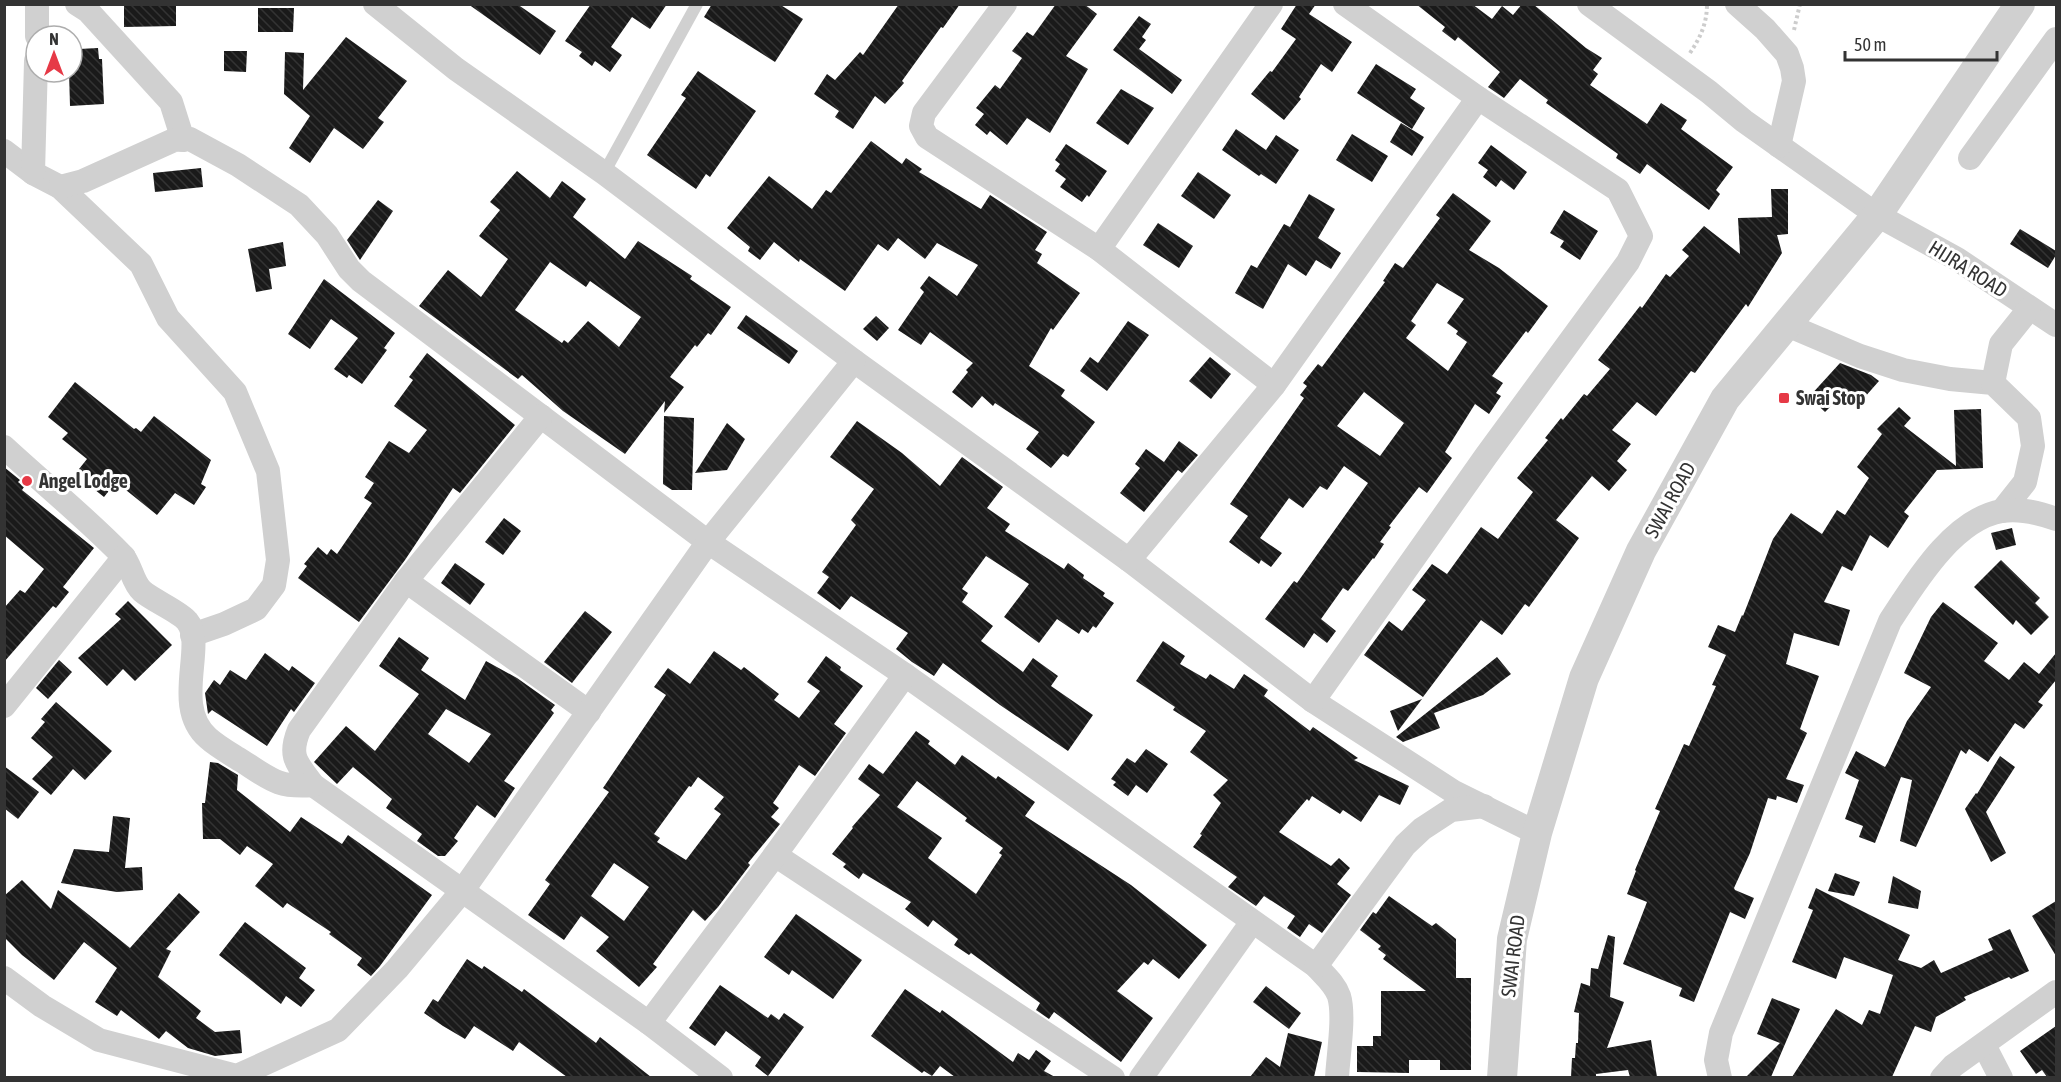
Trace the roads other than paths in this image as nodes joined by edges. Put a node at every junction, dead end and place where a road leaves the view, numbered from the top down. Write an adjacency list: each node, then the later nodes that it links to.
1 (37, 4): 11 (street)
2 (77, 4): 15 (street)
3 (375, 4): 20 (street)
4 (697, 4): 20 (lane)
5 (1005, 4): 23 (street)
6 (1271, 4): 23 (street)
7 (1345, 4): 14 (street)
8 (1589, 4): 16 (street, HIJRA ROAD)
9 (1737, 4): 16 (street)
10 (2020, 4): 22 (street, SWAI ROAD)
11 (37, 24)
12 (2056, 39): 18 (street)
13 (35, 84): 19 (street)
14 (1478, 98): 29 (street); 40 (street)
15 (183, 140): 21 (street); 30 (street)
16 (1779, 146): 22 (street, HIJRA ROAD)
17 (4, 151): 19 (street)
18 (1970, 158)
19 (33, 173): 21 (street)
20 (604, 173): 27 (street)
21 (60, 187): 38 (street)
22 (1877, 216): 24 (street, HIJRA ROAD); 25 (street, SWAI ROAD)
23 (1099, 249): 29 (street)
24 (2029, 309): 26 (street, HIJRA ROAD); 28 (street)
25 (1787, 325): 28 (street); 45 (street, SWAI ROAD)
26 (2056, 325)
27 (854, 361): 34 (street); 36 (street)
28 (1993, 384): 32 (street)
29 (1274, 385): 36 (street)
30 (541, 416): 34 (street); 37 (street)
31 (4, 447): 35 (street)
32 (2002, 511): 33 (street); 60 (street)
33 (2056, 519)
34 (708, 542): 39 (street); 42 (street)
35 (124, 557): 38 (street); 41 (street)
36 (1128, 560): 40 (street)
37 (406, 581): 42 (street); 43 (street)
38 (192, 635): 43 (street)
39 (905, 675): 46 (street); 48 (street)
40 (1313, 701): 44 (street)
41 (4, 706)
42 (589, 712): 47 (street)
43 (313, 785): 47 (street)
44 (1484, 806): 45 (street); 49 (street)
45 (1537, 833): 59 (street, SWAI ROAD)
46 (775, 855): 52 (street); 56 (street)
47 (463, 890): 52 (street); 54 (street)
48 (1252, 922): 49 (street); 57 (street)
49 (1316, 966): 58 (street)
50 (4, 978): 54 (street)
51 (2056, 992): 53 (street)
52 (649, 1023): 55 (street)
53 (1984, 1045): 61 (street); 62 (street)
54 (239, 1076)
55 (721, 1077)
56 (1113, 1077)
57 (1141, 1077)
58 (1337, 1077)
59 (1502, 1077)
60 (1719, 1077)
61 (1942, 1077)
62 (2001, 1077)

